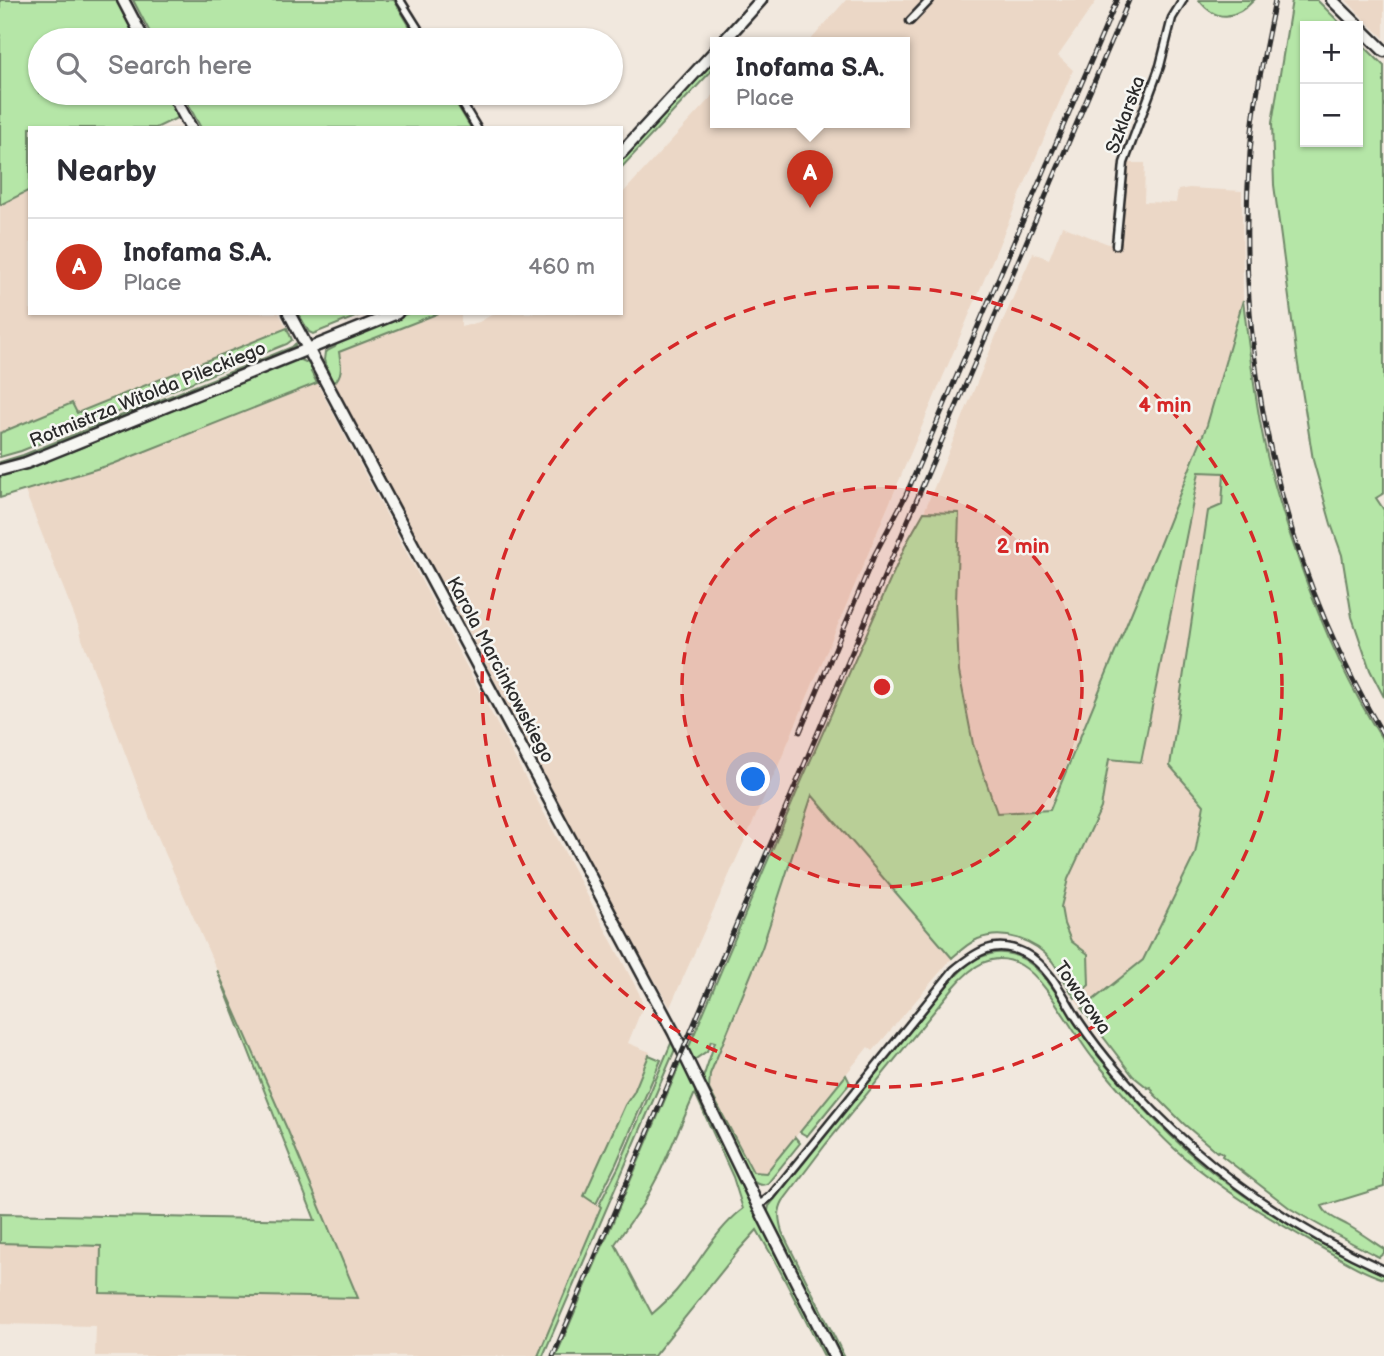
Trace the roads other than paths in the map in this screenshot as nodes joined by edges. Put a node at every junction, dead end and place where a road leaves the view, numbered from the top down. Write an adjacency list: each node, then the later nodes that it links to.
1 (123, 0): 8 (street)
2 (400, 0): 9 (street)
3 (761, 0): 10 (street)
4 (930, 0): 7 (street)
5 (1183, 0): 18 (street, Szklarska)
6 (1332, 0): 11 (street)
7 (910, 21)
8 (138, 28)
9 (418, 28)
10 (728, 37)
11 (1384, 51)
12 (710, 57): 17 (street)
13 (179, 105): 15 (street)
14 (463, 105): 16 (street)
15 (190, 126)
16 (476, 126)
17 (623, 151)
18 (1116, 245)
19 (290, 315): 21 (street, Karola Marcinkowskiego)
20 (392, 315): 21 (street, Rotmistrza Witolda Pileckiego)
21 (309, 349): 22 (street, Rotmistrza Witolda Pileckiego); 23 (street, Karola Marcinkowskiego)
22 (0, 470)
23 (758, 1206): 24 (street, Towarowa); 25 (street, Karola Marcinkowskiego)
24 (1384, 1270)
25 (834, 1356)

